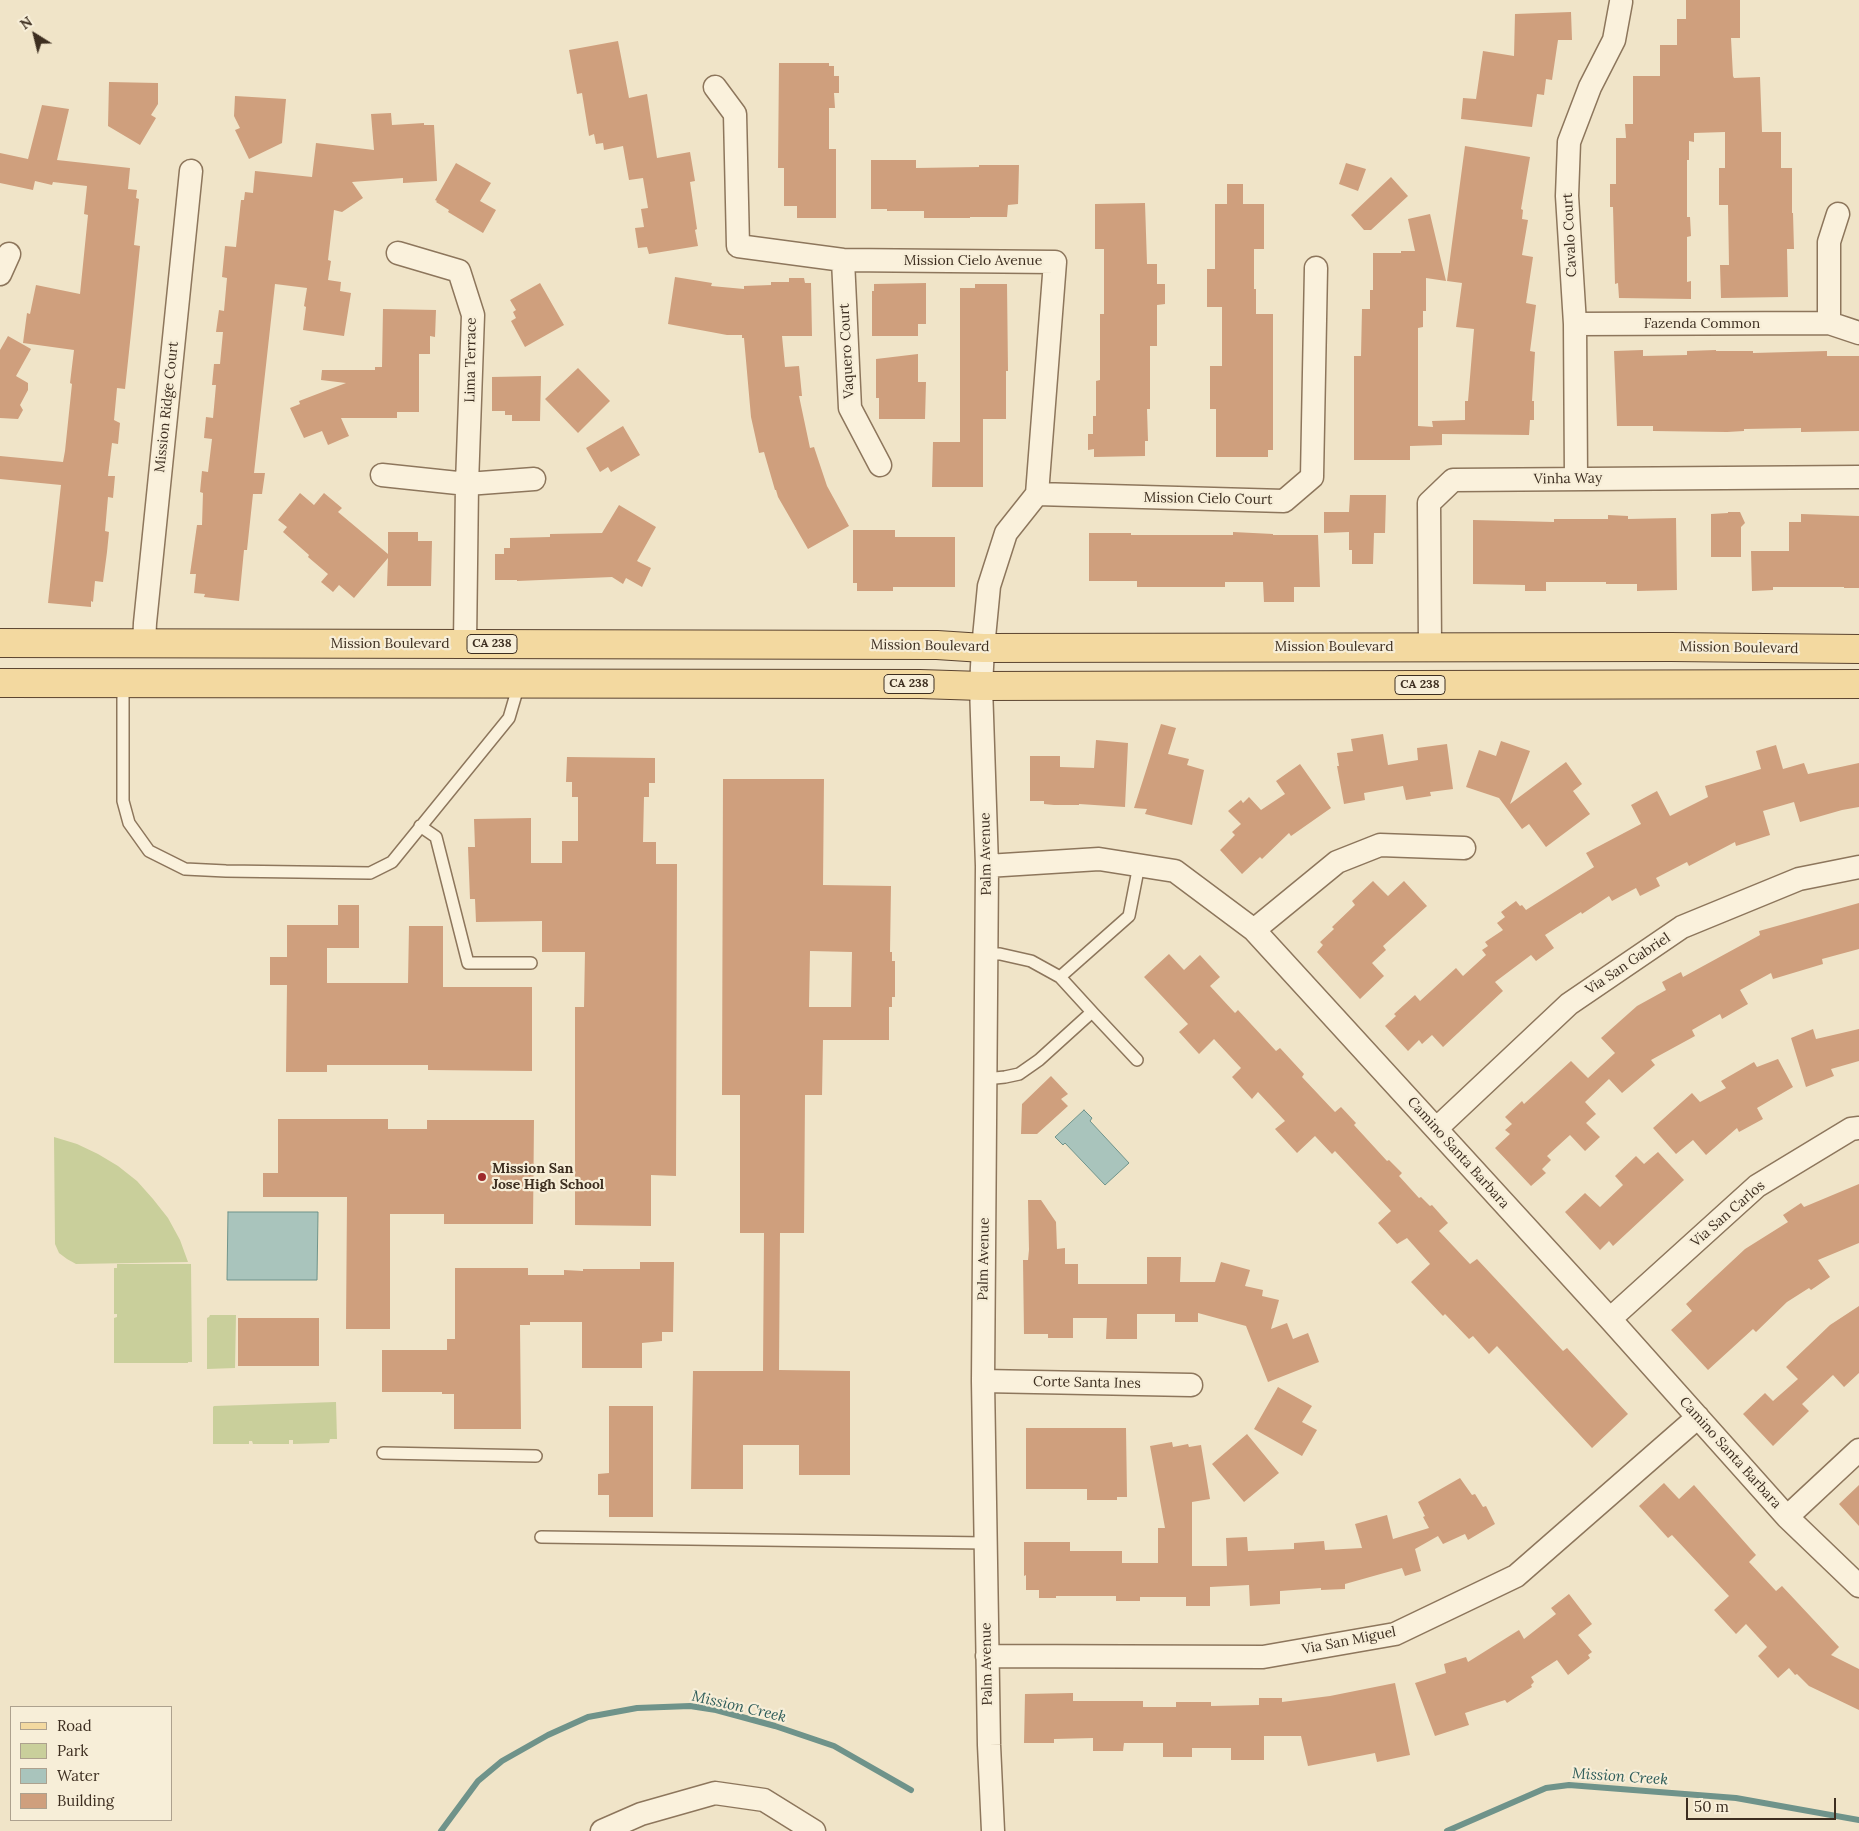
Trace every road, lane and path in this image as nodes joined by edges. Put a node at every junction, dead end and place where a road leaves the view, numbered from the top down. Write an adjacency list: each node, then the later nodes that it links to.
1 (1621, 2): 9 (street, Cavalo Court)
2 (715, 87): 6 (street, Mission Cielo Avenue)
3 (191, 171): 19 (street, Mission Ridge Court)
4 (1838, 214): 8 (street)
5 (398, 253): 16 (street, Lima Terrace)
6 (842, 260): 11 (street, Vaquero Court); 17 (street, Mission Cielo Avenue)
7 (1316, 268): 17 (street, Mission Cielo Court)
8 (1829, 323): 9 (street, Fazenda Common); 10 (street, Fazenda Common)
9 (1575, 324): 14 (street, Cavalo Court)
10 (1859, 333)
11 (880, 465)
12 (382, 475): 16 (street)
13 (1859, 477): 14 (street, Vinha Way)
14 (1576, 478): 21 (street, Vinha Way)
15 (534, 479): 16 (street)
16 (467, 484): 20 (street, Lima Terrace)
17 (1037, 494): 22 (street)
18 (0, 643): 19 (main road, Mission Boulevard / CA 238)
19 (144, 644): 20 (main road, Mission Boulevard / CA 238)
20 (465, 644): 22 (main road, Mission Boulevard / CA 238)
21 (1430, 646): 22 (main road, Mission Boulevard / CA 238); 23 (main road, Mission Boulevard / CA 238)
22 (983, 648): 28 (street)
23 (1859, 649)
24 (0, 683): 25 (main road, CA 238)
25 (123, 683): 26 (main road, CA 238); 29 (lane)
26 (519, 684): 28 (main road, CA 238); 29 (lane)
27 (1859, 684): 28 (main road, CA 238)
28 (982, 686): 32 (street, Palm Avenue)
29 (420, 826): 36 (lane)
30 (1464, 848): 34 (street)
31 (1139, 865): 32 (street, Camino Santa Barbara); 34 (street, Camino Santa Barbara); 37 (lane)
32 (987, 866): 35 (street, Palm Avenue)
33 (1859, 867): 42 (street, Via San Gabriel)
34 (1254, 930): 42 (street, Camino Santa Barbara)
35 (986, 954): 37 (lane); 40 (street, Palm Avenue)
36 (531, 963)
37 (1060, 977): 38 (lane)
38 (1092, 1012): 39 (lane); 40 (lane)
39 (1137, 1060)
40 (986, 1079): 44 (street, Palm Avenue)
41 (1859, 1128): 43 (street, Via San Carlos)
42 (1436, 1129): 43 (street, Camino Santa Barbara)
43 (1610, 1319): 46 (street, Camino Santa Barbara)
44 (983, 1381): 45 (street, Corte Santa Ines); 52 (street, Palm Avenue)
45 (1192, 1384)
46 (1698, 1416): 50 (street, Camino Santa Barbara); 54 (street, Via San Miguel)
47 (1859, 1450): 50 (street)
48 (383, 1453): 49 (lane)
49 (536, 1456)
50 (1787, 1517): 53 (street, Camino Santa Barbara)
51 (541, 1537): 52 (lane)
52 (986, 1543): 54 (street, Palm Avenue)
53 (1859, 1586)
54 (987, 1656): 58 (street, Palm Avenue)
55 (644, 1823): 56 (street); 57 (street)
56 (602, 1831)
57 (814, 1831)
58 (993, 1831)

